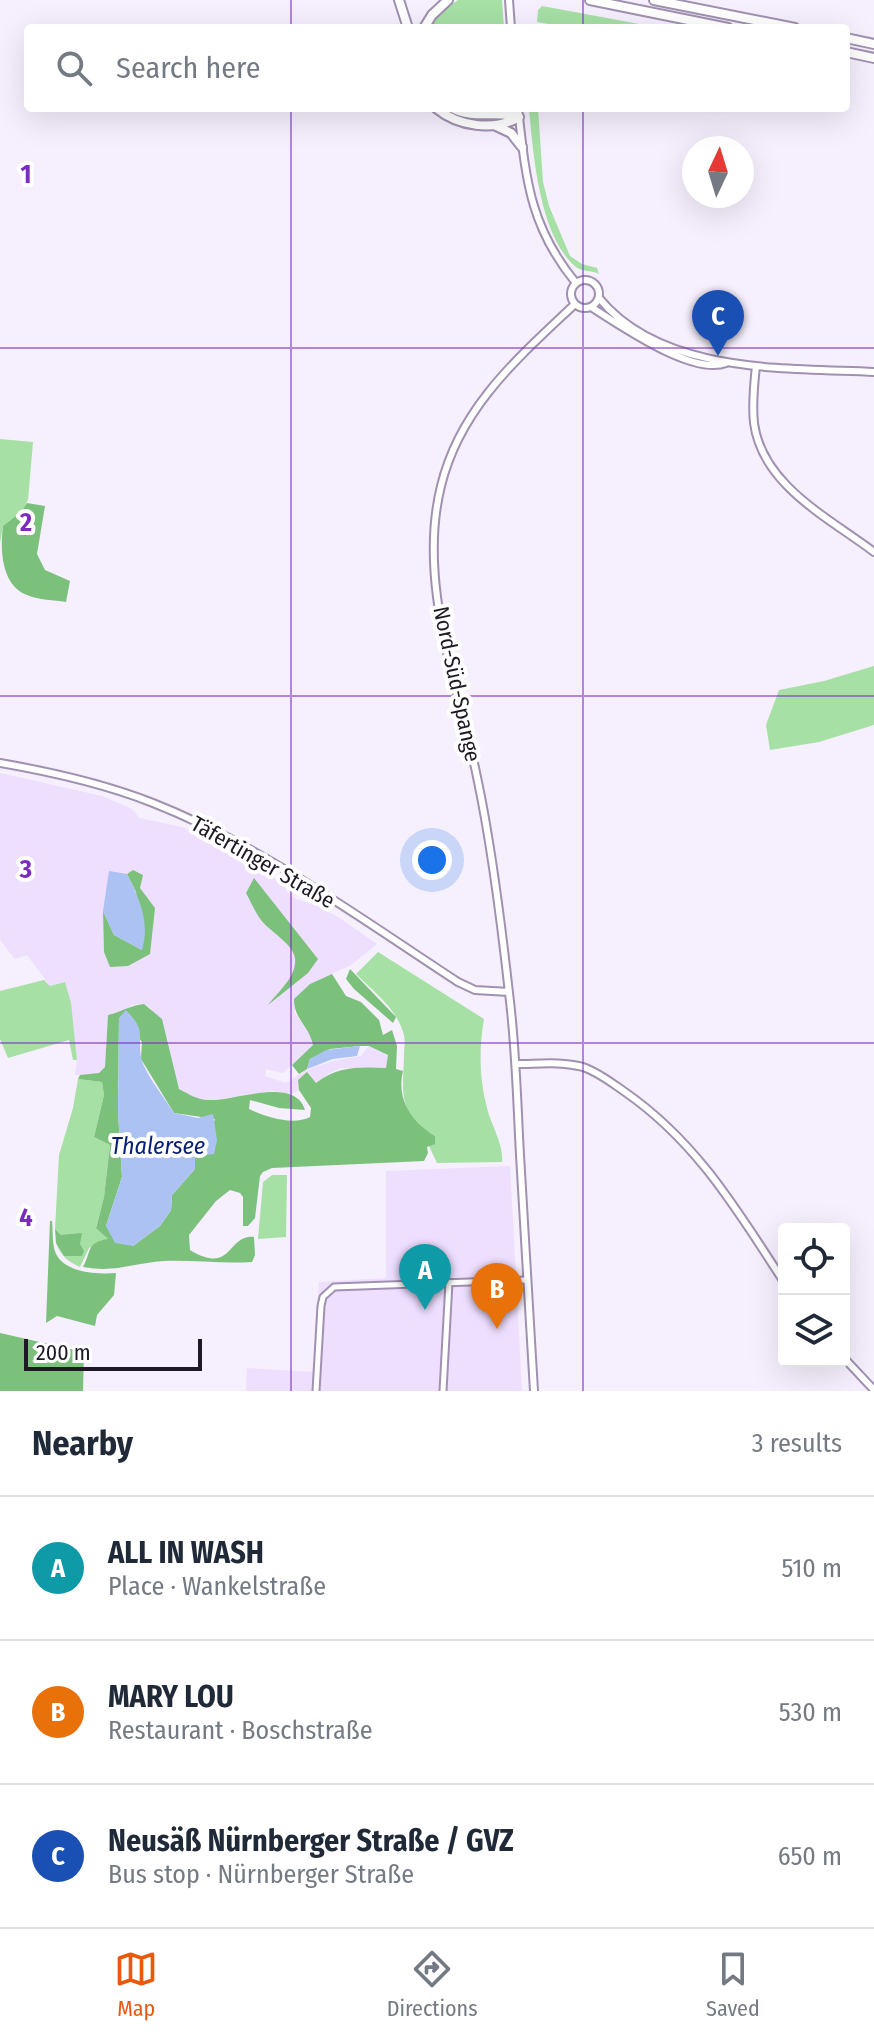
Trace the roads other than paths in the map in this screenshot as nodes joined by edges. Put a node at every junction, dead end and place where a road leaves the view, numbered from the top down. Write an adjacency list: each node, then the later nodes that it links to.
1 (399, 0): 6 (highway)
2 (448, 0): 7 (highway)
3 (509, 0): 8 (street)
4 (590, 0): 9 (highway)
5 (654, 0): 10 (highway)
6 (407, 24)
7 (426, 24)
8 (511, 24)
9 (708, 24)
10 (775, 24)
11 (850, 39): 12 (highway)
12 (874, 44)
13 (850, 53): 14 (highway)
14 (874, 58)
15 (442, 112): 19 (highway)
16 (463, 112): 19 (highway)
17 (501, 112): 19 (highway)
18 (519, 113): 19 (highway); 20 (street)
19 (492, 120): 20 (highway)
20 (522, 147): 21 (street)
21 (576, 283): 22 (street); 23 (street)
22 (599, 298): 24 (street); 25 (street)
23 (575, 304): 24 (street); 30 (street, Nord-Süd-Spange)
24 (591, 307): 25 (street)
25 (650, 341): 26 (street)
26 (756, 366): 27 (street); 28 (street)
27 (874, 372)
28 (874, 552)
29 (0, 763): 30 (street, Täfertinger Straße)
30 (509, 992): 31 (street, Nord-Süd-Spange)
31 (516, 1064): 32 (street); 33 (street, Nord-Süd-Spange)
32 (778, 1273)
33 (527, 1280): 34 (street); 39 (street, Nord-Süd-Spange)
34 (449, 1282): 37 (street); 38 (street)
35 (850, 1364): 36 (street)
36 (874, 1390)
37 (316, 1391)
38 (443, 1391)
39 (534, 1391)

